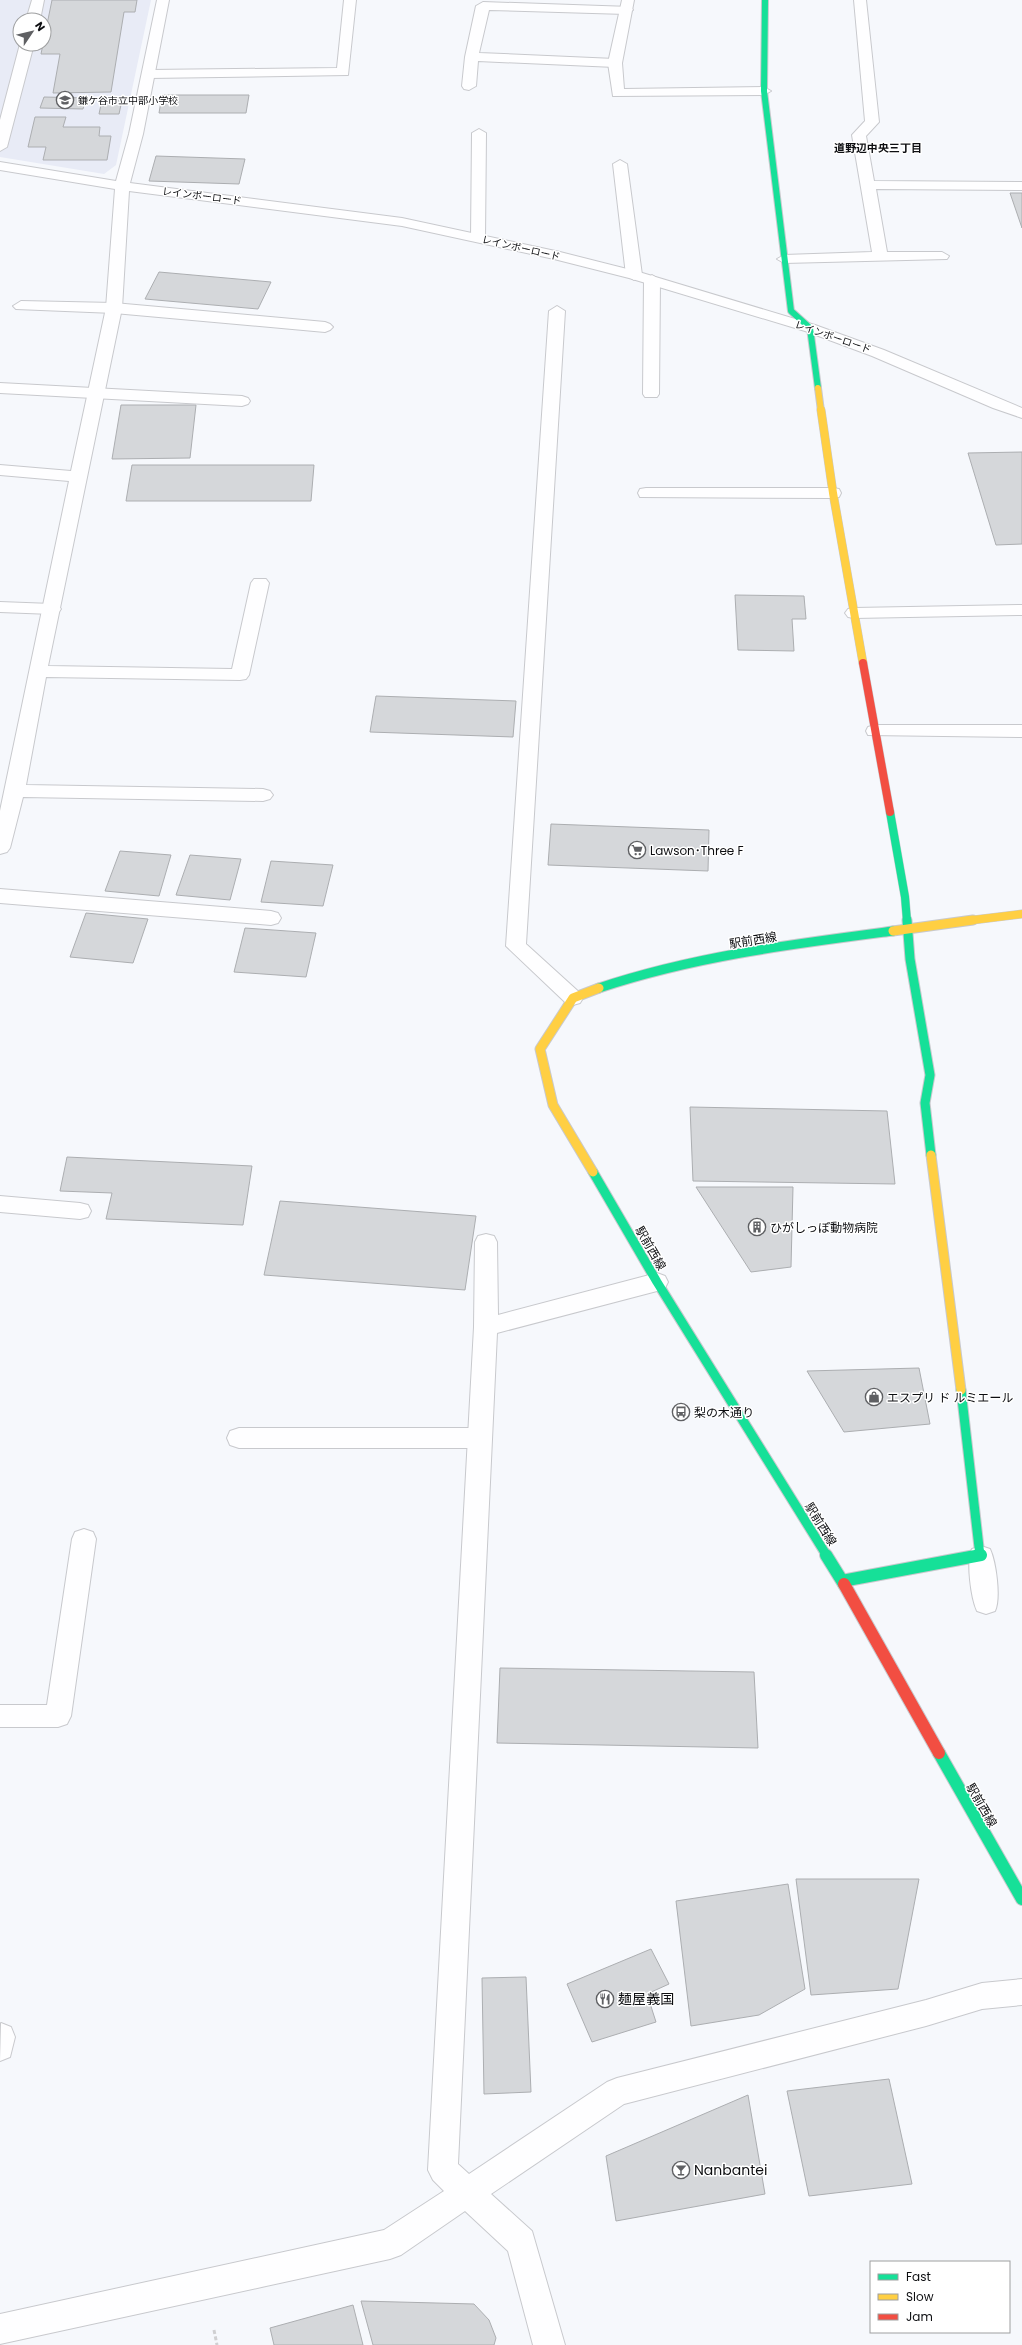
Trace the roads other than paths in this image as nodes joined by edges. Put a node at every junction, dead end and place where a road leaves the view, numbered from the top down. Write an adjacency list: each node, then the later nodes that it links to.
1 (38, 0): 7 (street)
2 (163, 0): 11 (street)
3 (350, 0): 11 (street)
4 (765, 0): 13 (street)
5 (860, 0): 18 (street)
6 (627, 5): 9 (street); 10 (street)
7 (35, 12)
8 (25, 52): 15 (street)
9 (472, 57): 10 (street); 12 (street)
10 (615, 63): 13 (street)
11 (149, 74): 19 (street)
12 (468, 86)
13 (764, 91): 24 (street)
14 (479, 133): 21 (street)
15 (0, 147)
16 (620, 164): 25 (street)
17 (0, 166): 19 (street, レインボーロード)
18 (868, 185): 20 (street); 22 (street)
19 (122, 186): 21 (street, レインボーロード); 28 (street)
20 (1022, 186)
21 (478, 238): 25 (street, レインボーロード)
22 (880, 256): 23 (street); 24 (street)
23 (942, 256)
24 (784, 259): 31 (street)
25 (634, 275): 26 (street, レインボーロード)
26 (652, 280): 31 (street, レインボーロード); 34 (street)
27 (21, 306): 28 (street)
28 (114, 308): 30 (street); 33 (street)
29 (557, 311): 56 (street)
30 (325, 327)
31 (810, 328): 36 (street, レインボーロード); 40 (street)
32 (0, 388): 33 (street)
33 (96, 393): 35 (street); 38 (street)
34 (651, 394)
35 (242, 401)
36 (1022, 413)
37 (0, 470): 38 (street)
38 (79, 477): 43 (street)
39 (646, 494): 40 (street)
40 (833, 494): 45 (street)
41 (260, 582): 46 (street)
42 (0, 607): 43 (street)
43 (52, 609): 46 (street)
44 (1022, 610): 45 (street)
45 (854, 613): 47 (street)
46 (38, 672): 49 (street)
47 (875, 731): 48 (street); 55 (street)
48 (1022, 731)
49 (15, 791): 50 (street); 51 (street)
50 (263, 795)
51 (0, 848)
52 (0, 896): 54 (street)
53 (1022, 914): 55 (street, 駅前西線)
54 (271, 918)
55 (908, 930): 56 (street, 駅前西線); 65 (street)
56 (573, 998): 60 (street, 駅前西線)
57 (0, 1204): 58 (street)
58 (80, 1210)
59 (486, 1242): 61 (street)
60 (657, 1282): 61 (street); 66 (street, 駅前西線)
61 (486, 1327): 63 (street)
62 (238, 1438): 63 (street)
63 (480, 1438): 71 (street)
64 (84, 1539): 68 (street)
65 (981, 1556): 66 (street); 67 (street)
66 (842, 1582): 69 (street, 駅前西線)
67 (986, 1603)
68 (0, 1716)
69 (1022, 1899)
70 (1022, 1992): 71 (street)
71 (468, 2192): 72 (street); 73 (street)
72 (0, 2330)
73 (549, 2345)

